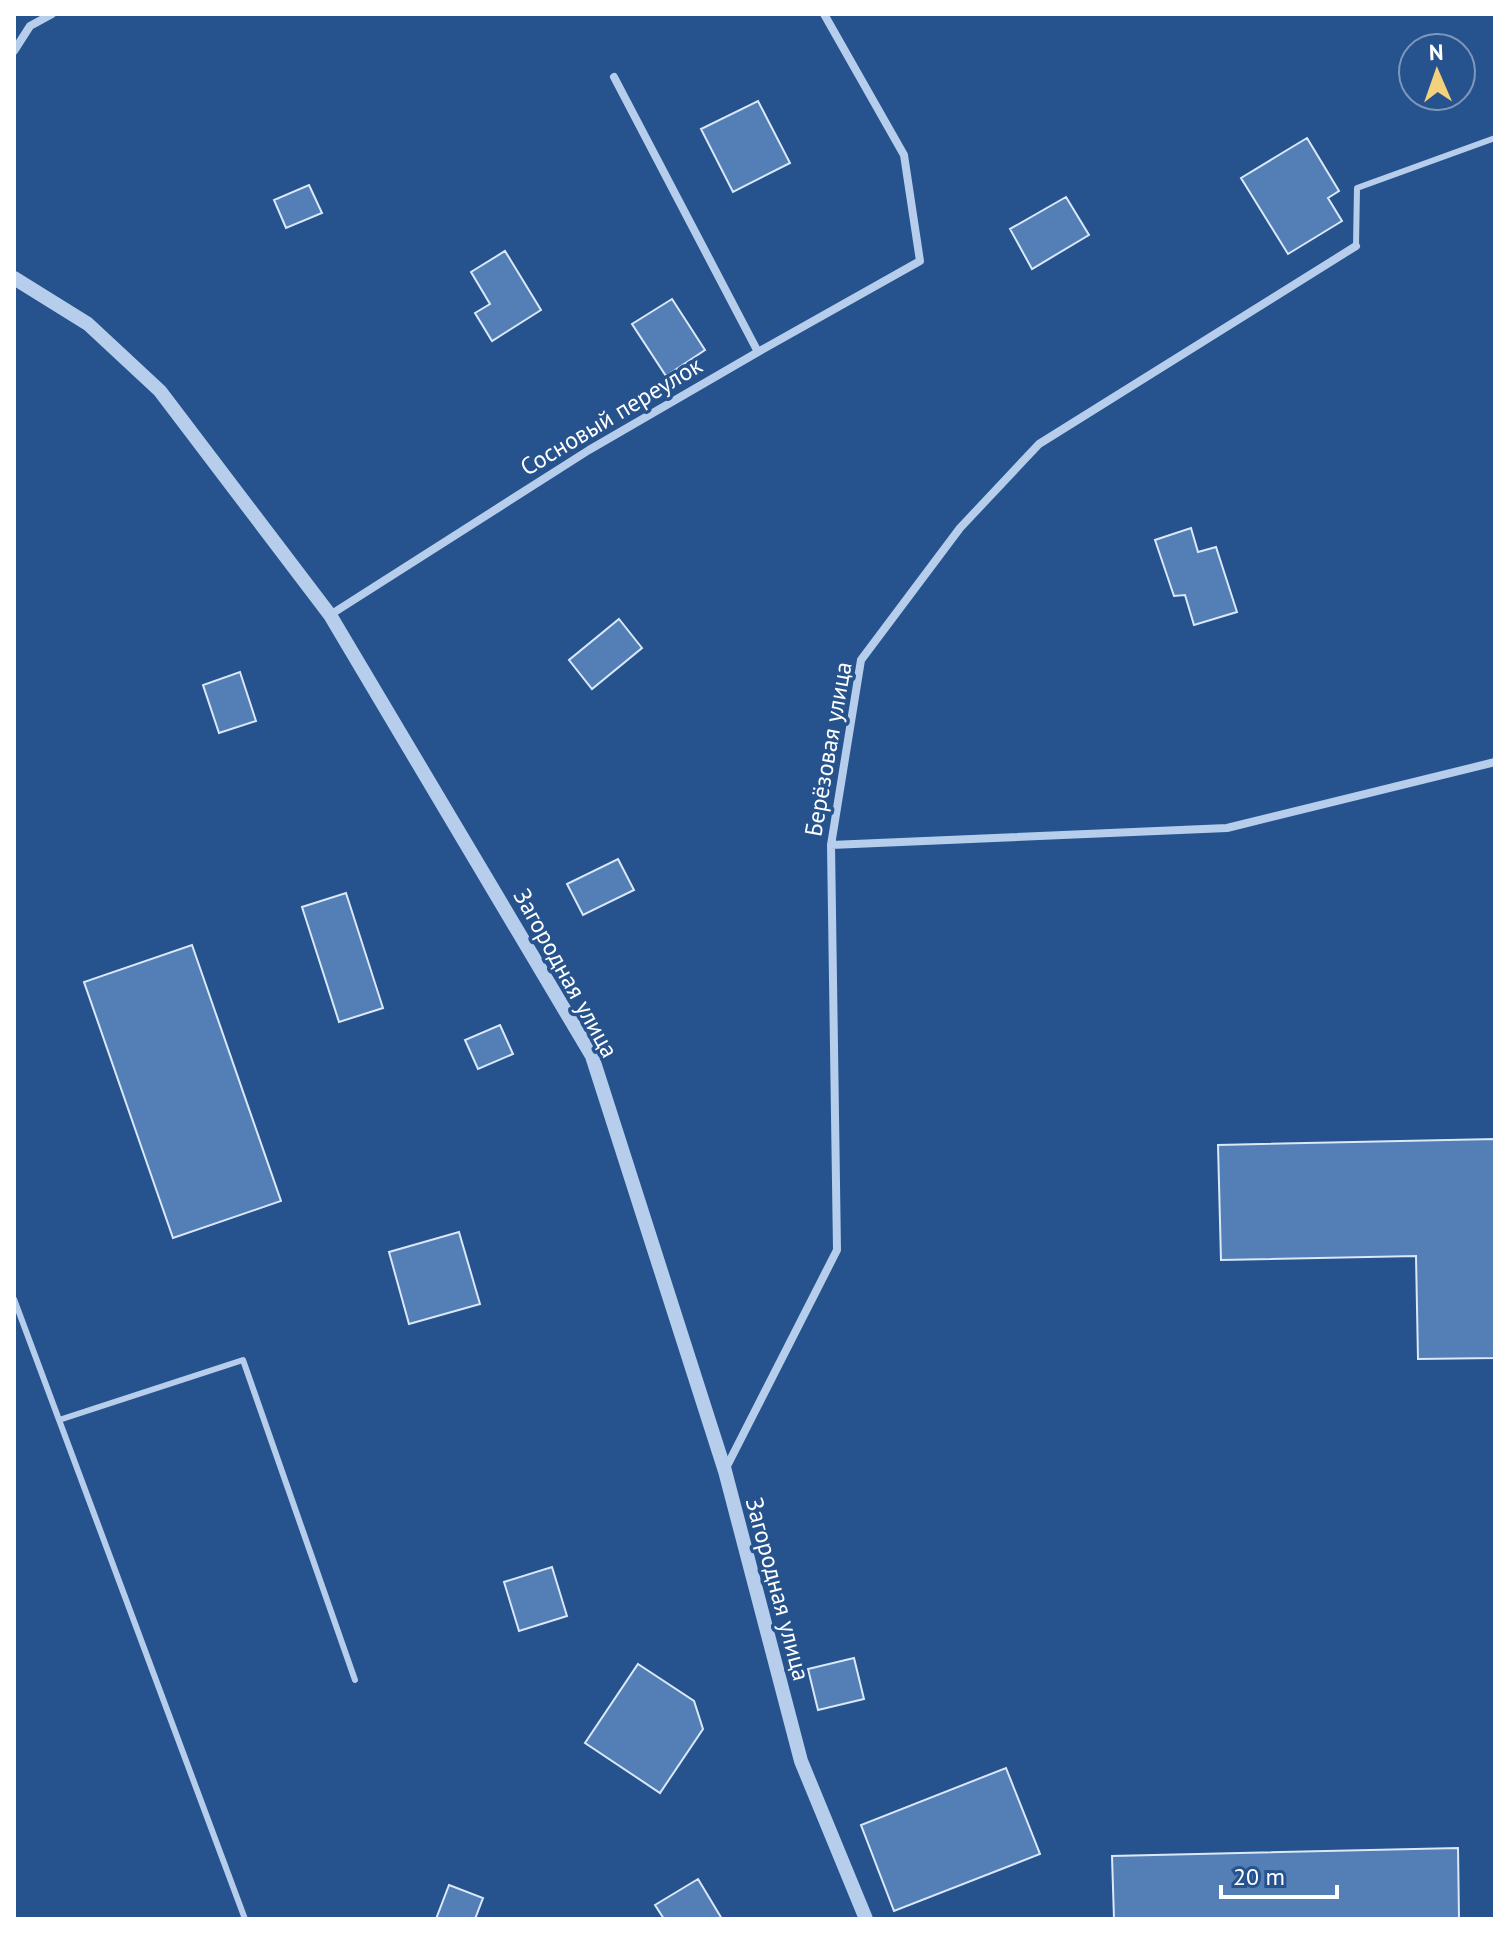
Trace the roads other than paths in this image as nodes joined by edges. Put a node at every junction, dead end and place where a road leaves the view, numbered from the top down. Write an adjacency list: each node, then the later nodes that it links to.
1 (52, 14): 3 (street)
2 (824, 14): 8 (street, Сосновый переулок)
3 (14, 51)
4 (614, 77): 8 (street)
5 (1495, 138): 6 (lane)
6 (1356, 246): 11 (street, Берёзовая улица)
7 (14, 278): 9 (street, Загородная улица)
8 (758, 352): 9 (street, Сосновый переулок)
9 (330, 615): 14 (street, Загородная улица)
10 (1495, 762): 11 (street)
11 (831, 845): 14 (street, Берёзовая улица)
12 (14, 1299): 13 (lane)
13 (59, 1420): 15 (lane); 16 (lane)
14 (725, 1471): 17 (street, Загородная улица)
15 (355, 1680)
16 (245, 1919)
17 (866, 1919)

